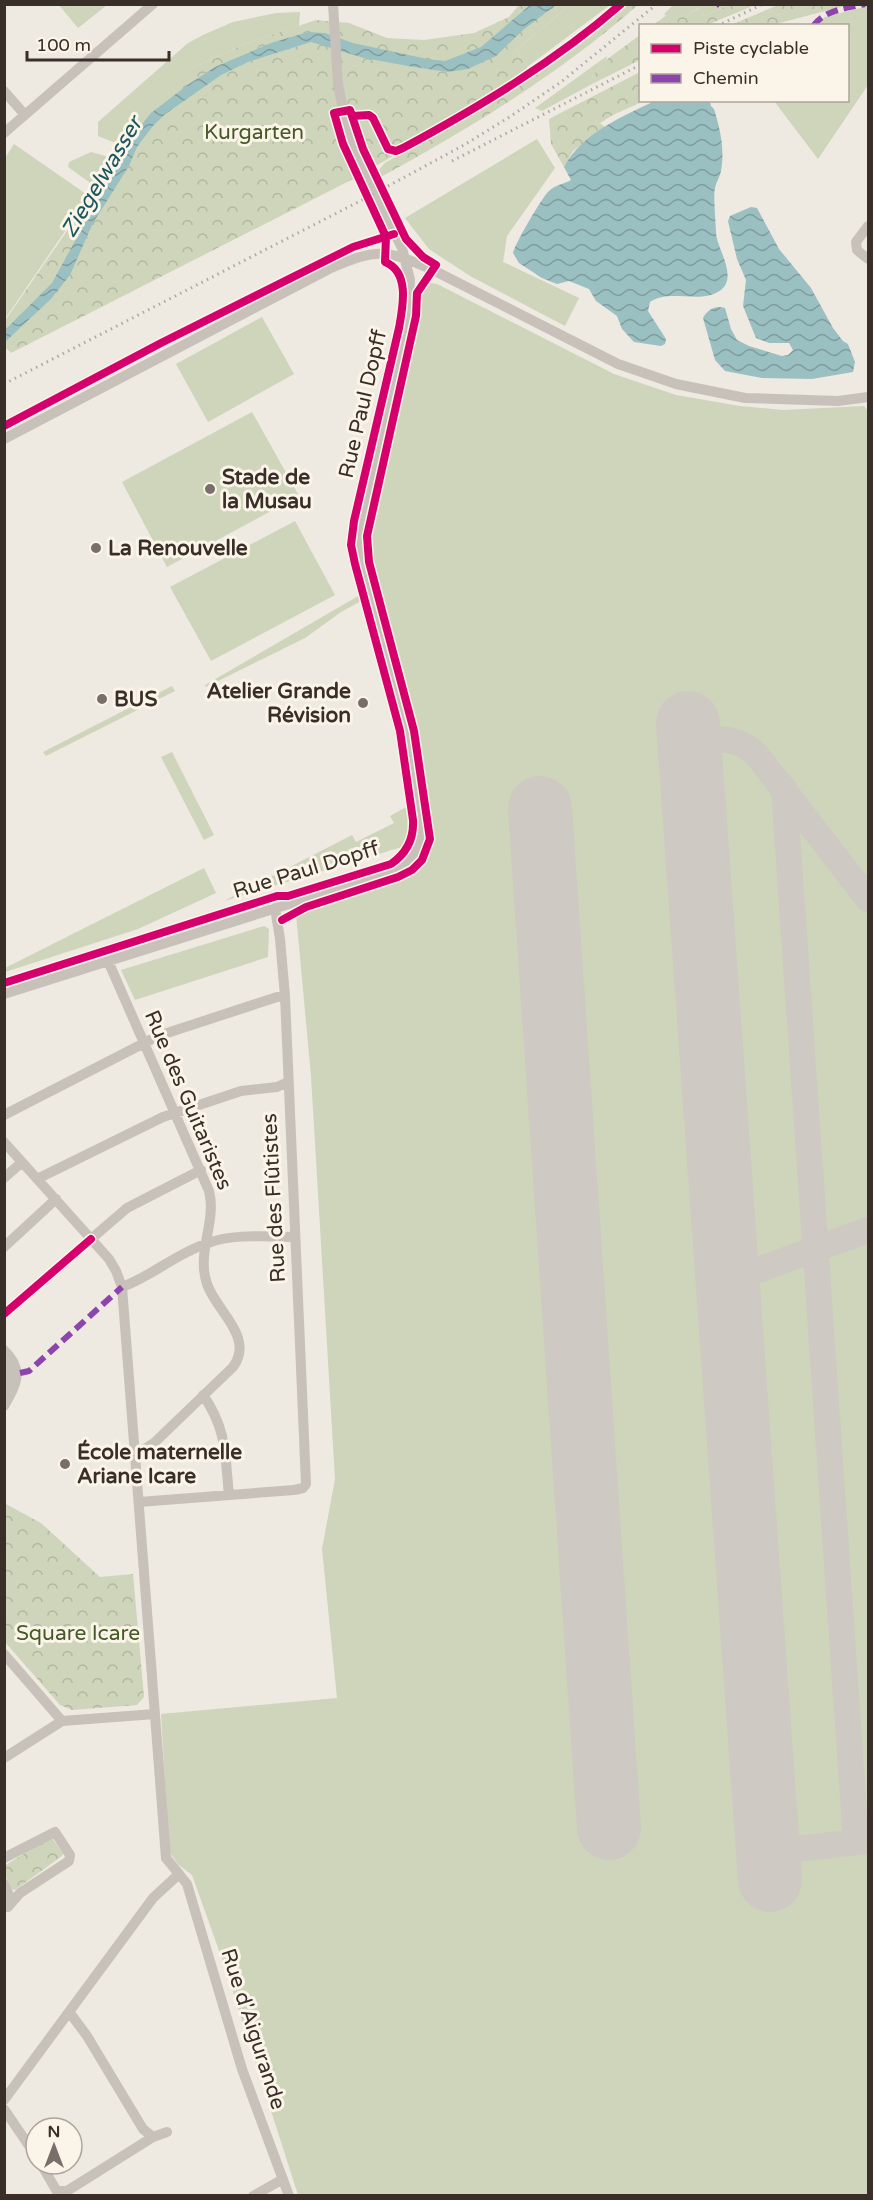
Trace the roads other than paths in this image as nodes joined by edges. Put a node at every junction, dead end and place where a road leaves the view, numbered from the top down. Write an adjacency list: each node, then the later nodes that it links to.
1 (153, 4): 4 (street)
2 (333, 10): 7 (street, Rue Paul Dopff)
3 (4, 91): 4 (street)
4 (25, 115): 5 (street)
5 (4, 133)
6 (868, 226): 8 (street)
7 (405, 258): 9 (street); 10 (street); 11 (street, Rue Paul Dopff)
8 (868, 259)
9 (868, 397)
10 (4, 439)
11 (275, 908): 12 (street, Rue Paul Dopff); 14 (street, Rue des Flûtistes)
12 (108, 961): 13 (street, Rue Paul Dopff); 15 (street, Rue des Guitaristes)
13 (4, 994)
14 (285, 996): 15 (street); 16 (street, Rue des Flûtistes)
15 (145, 1043): 17 (street, Rue des Guitaristes); 18 (street)
16 (288, 1082): 17 (street); 25 (street, Rue des Flûtistes)
17 (176, 1113): 21 (street, Rue des Guitaristes); 23 (street)
18 (4, 1115)
19 (4, 1142): 20 (street)
20 (22, 1162): 22 (street); 23 (street)
21 (201, 1170): 26 (street); 27 (street, Rue des Guitaristes)
22 (4, 1179)
23 (37, 1179): 24 (street)
24 (56, 1199): 26 (street); 28 (street)
25 (296, 1237): 27 (street); 37 (street, Rue des Flûtistes)
26 (91, 1239): 29 (street); 30 (street)
27 (205, 1244): 29 (street); 34 (street, Rue des Guitaristes)
28 (4, 1247)
29 (122, 1287): 36 (street, Rue d'Aigurande)
30 (4, 1314)
31 (4, 1350): 35 (street)
32 (4, 1364): 33 (street)
33 (4, 1387)
34 (203, 1395): 36 (street, Rue des Guitaristes); 37 (street)
35 (4, 1406)
36 (135, 1455): 38 (street, Rue d'Aigurande)
37 (229, 1495): 38 (street)
38 (139, 1502): 40 (street, Rue d'Aigurande)
39 (4, 1654): 41 (street)
40 (155, 1714): 41 (street); 44 (street, Rue d'Aigurande)
41 (62, 1721): 42 (street)
42 (4, 1758)
43 (4, 1858): 46 (street)
44 (179, 1874): 47 (street); 54 (street, Rue d'Aigurande)
45 (4, 1884): 46 (street)
46 (6, 1909)
47 (70, 2013): 48 (street); 51 (street)
48 (4, 2100)
49 (4, 2109): 52 (street)
50 (167, 2132): 51 (street)
51 (153, 2137): 55 (street)
52 (24, 2138)
53 (47, 2176): 55 (street)
54 (283, 2179): 56 (street); 57 (street, Rue d'Aigurande)
55 (58, 2193)
56 (253, 2196)
57 (289, 2196)

